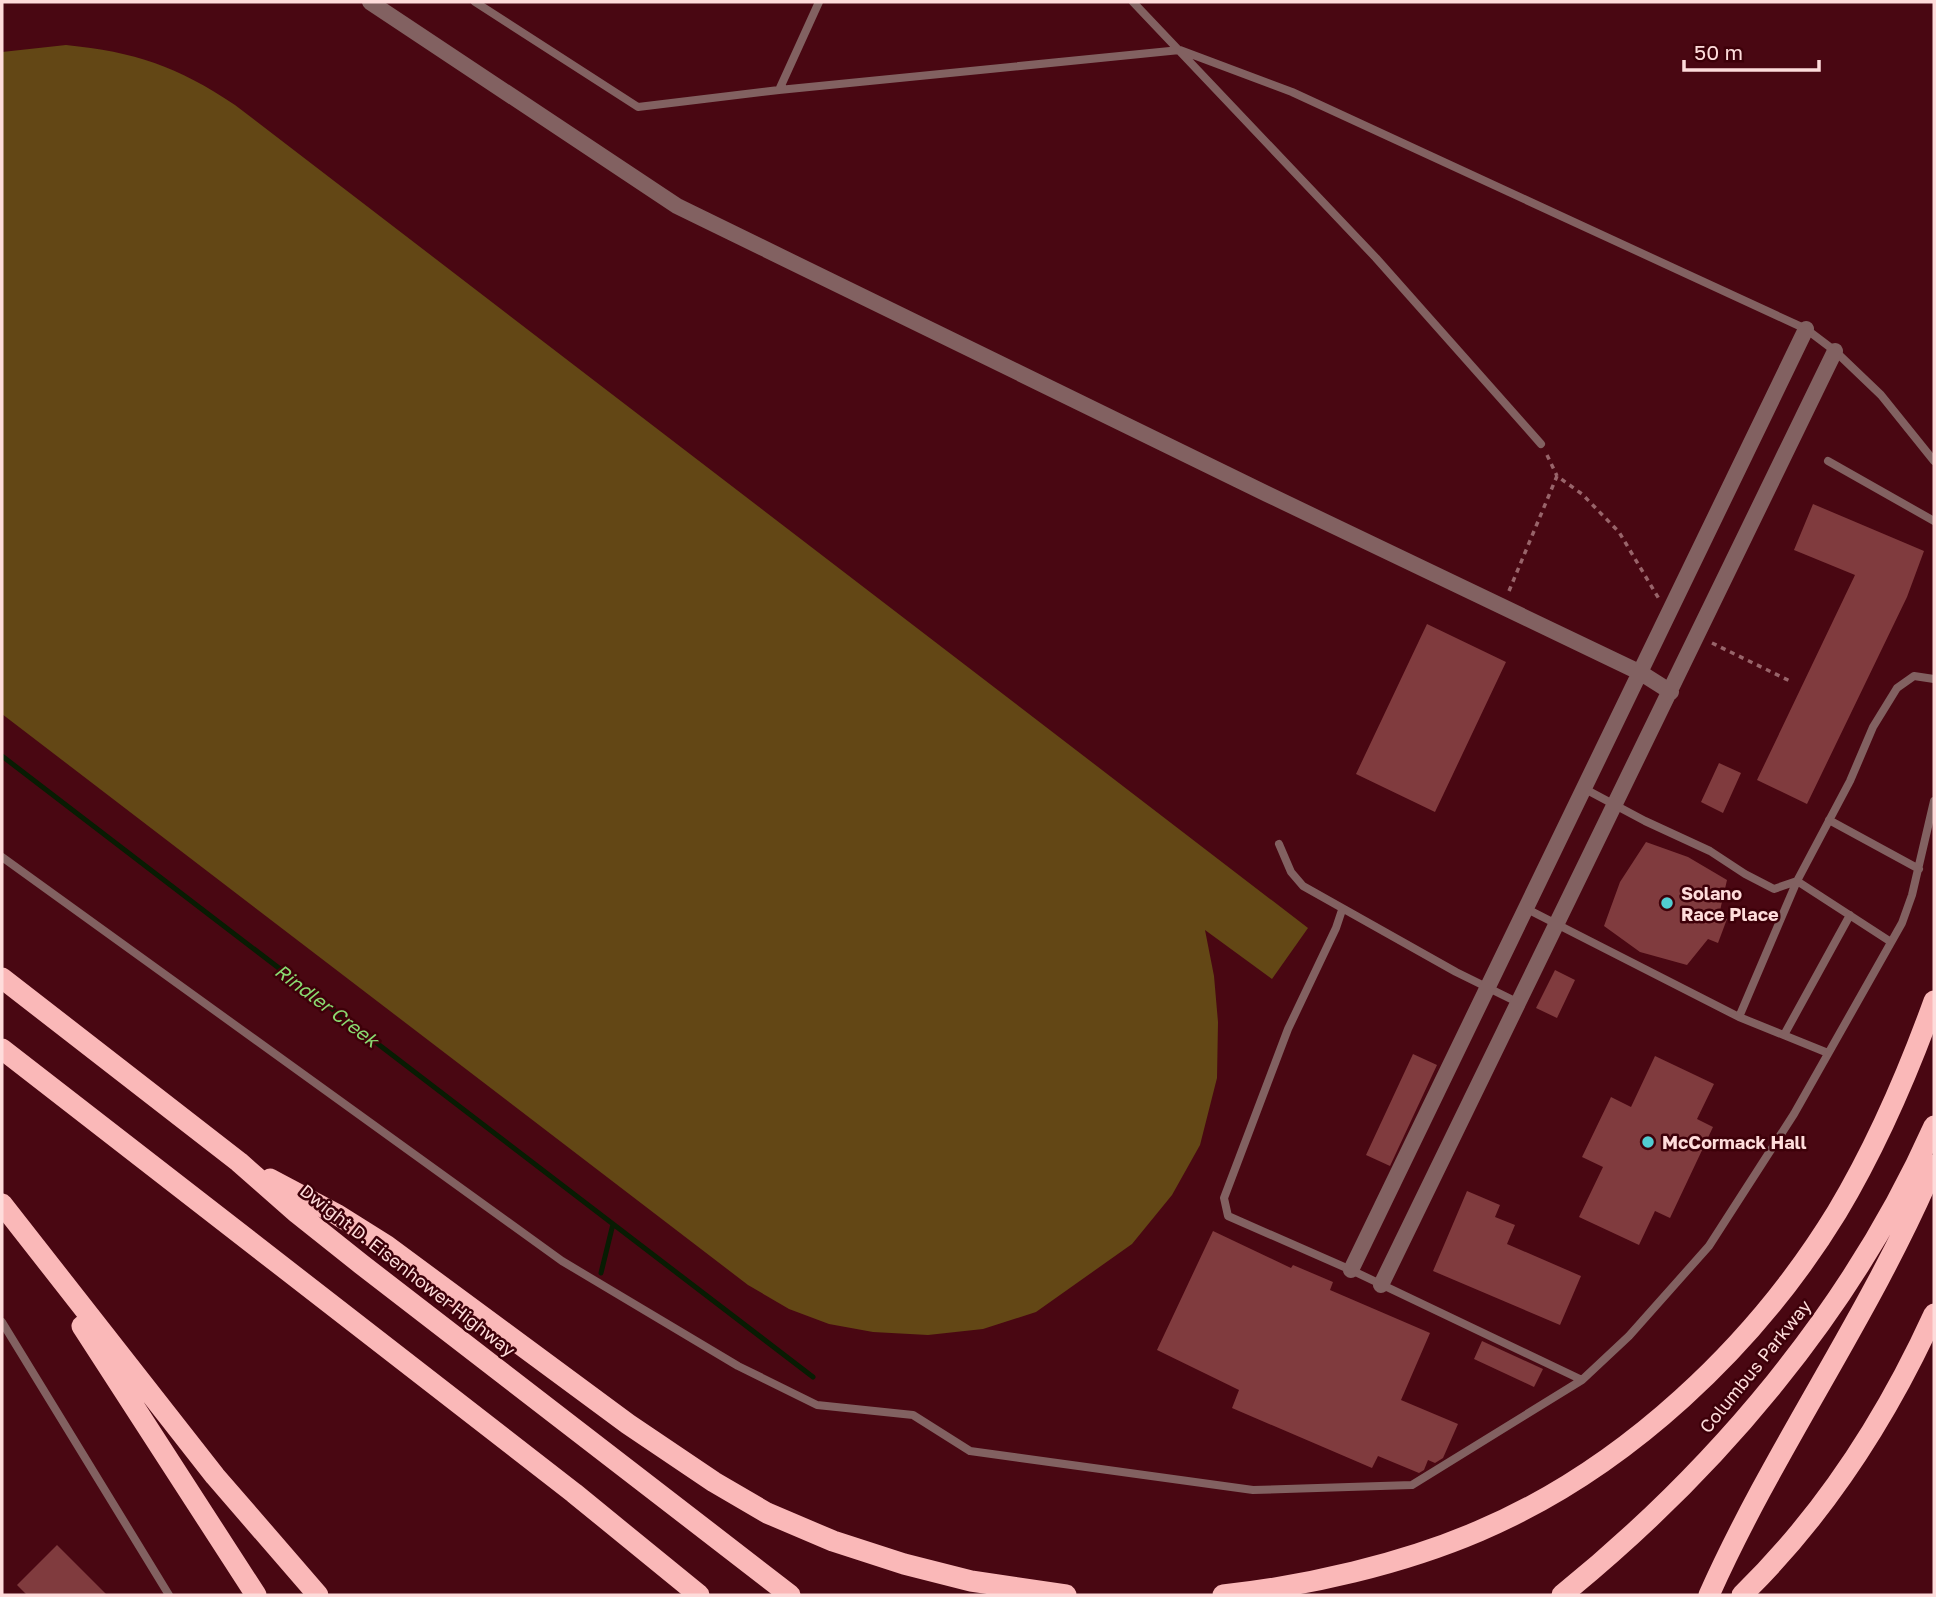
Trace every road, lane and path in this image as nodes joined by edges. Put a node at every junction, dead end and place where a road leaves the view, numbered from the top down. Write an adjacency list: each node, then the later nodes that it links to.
1 (370, 2): 14 (street)
2 (475, 2): 6 (lane)
3 (819, 2): 6 (lane)
4 (1133, 2): 5 (lane)
5 (1180, 50): 6 (lane); 7 (lane); 9 (lane)
6 (779, 90)
7 (1807, 329): 8 (lane); 15 (street)
8 (1835, 351): 11 (lane); 16 (street)
9 (1541, 444): 12 (path)
10 (1828, 461): 13 (lane)
11 (1934, 461)
12 (1556, 476): 14 (path); 15 (path)
13 (1934, 521)
14 (1503, 606): 17 (street)
15 (1669, 616): 17 (street)
16 (1698, 636): 19 (path); 20 (street)
17 (1641, 673): 20 (street); 21 (street)
18 (1934, 679): 24 (lane)
19 (1792, 682)
20 (1671, 692): 23 (street)
21 (1585, 789): 23 (lane); 29 (street)
22 (1934, 801): 27 (lane)
23 (1616, 804): 28 (lane); 32 (street)
24 (1829, 820): 27 (lane); 28 (lane)
25 (1279, 844): 30 (lane)
26 (2, 857): 50 (lane)
27 (1919, 869): 33 (lane)
28 (1797, 881): 31 (lane); 38 (lane)
29 (1527, 909): 32 (lane); 35 (street)
30 (1342, 910): 35 (lane); 46 (lane)
31 (1850, 915): 33 (lane); 39 (lane)
32 (1557, 925): 37 (street); 38 (lane)
33 (1891, 942): 41 (lane)
34 (2, 978): 43 (highway, Dwight D. Eisenhower Highway)
35 (1488, 988): 37 (lane); 46 (street)
36 (1934, 1000): 58 (highway)
37 (1519, 1003): 47 (street)
38 (1738, 1017): 39 (lane)
39 (1784, 1035): 41 (lane)
40 (2, 1049): 55 (highway)
41 (1828, 1053): 50 (lane)
42 (1934, 1126): 59 (highway, Columbus Parkway)
43 (239, 1162): 56 (highway, Dwight D. Eisenhower Highway); 57 (highway)
44 (1934, 1165): 60 (highway)
45 (8, 1212): 53 (highway); 54 (highway)
46 (1351, 1270): 47 (lane)
47 (1381, 1285): 50 (lane)
48 (1934, 1314): 51 (highway)
49 (2, 1322): 52 (lane)
50 (1582, 1380)
51 (1743, 1594)
52 (169, 1595)
53 (256, 1595)
54 (318, 1595)
55 (699, 1595)
56 (790, 1595)
57 (1066, 1595)
58 (1223, 1595)
59 (1562, 1595)
60 (1709, 1595)

